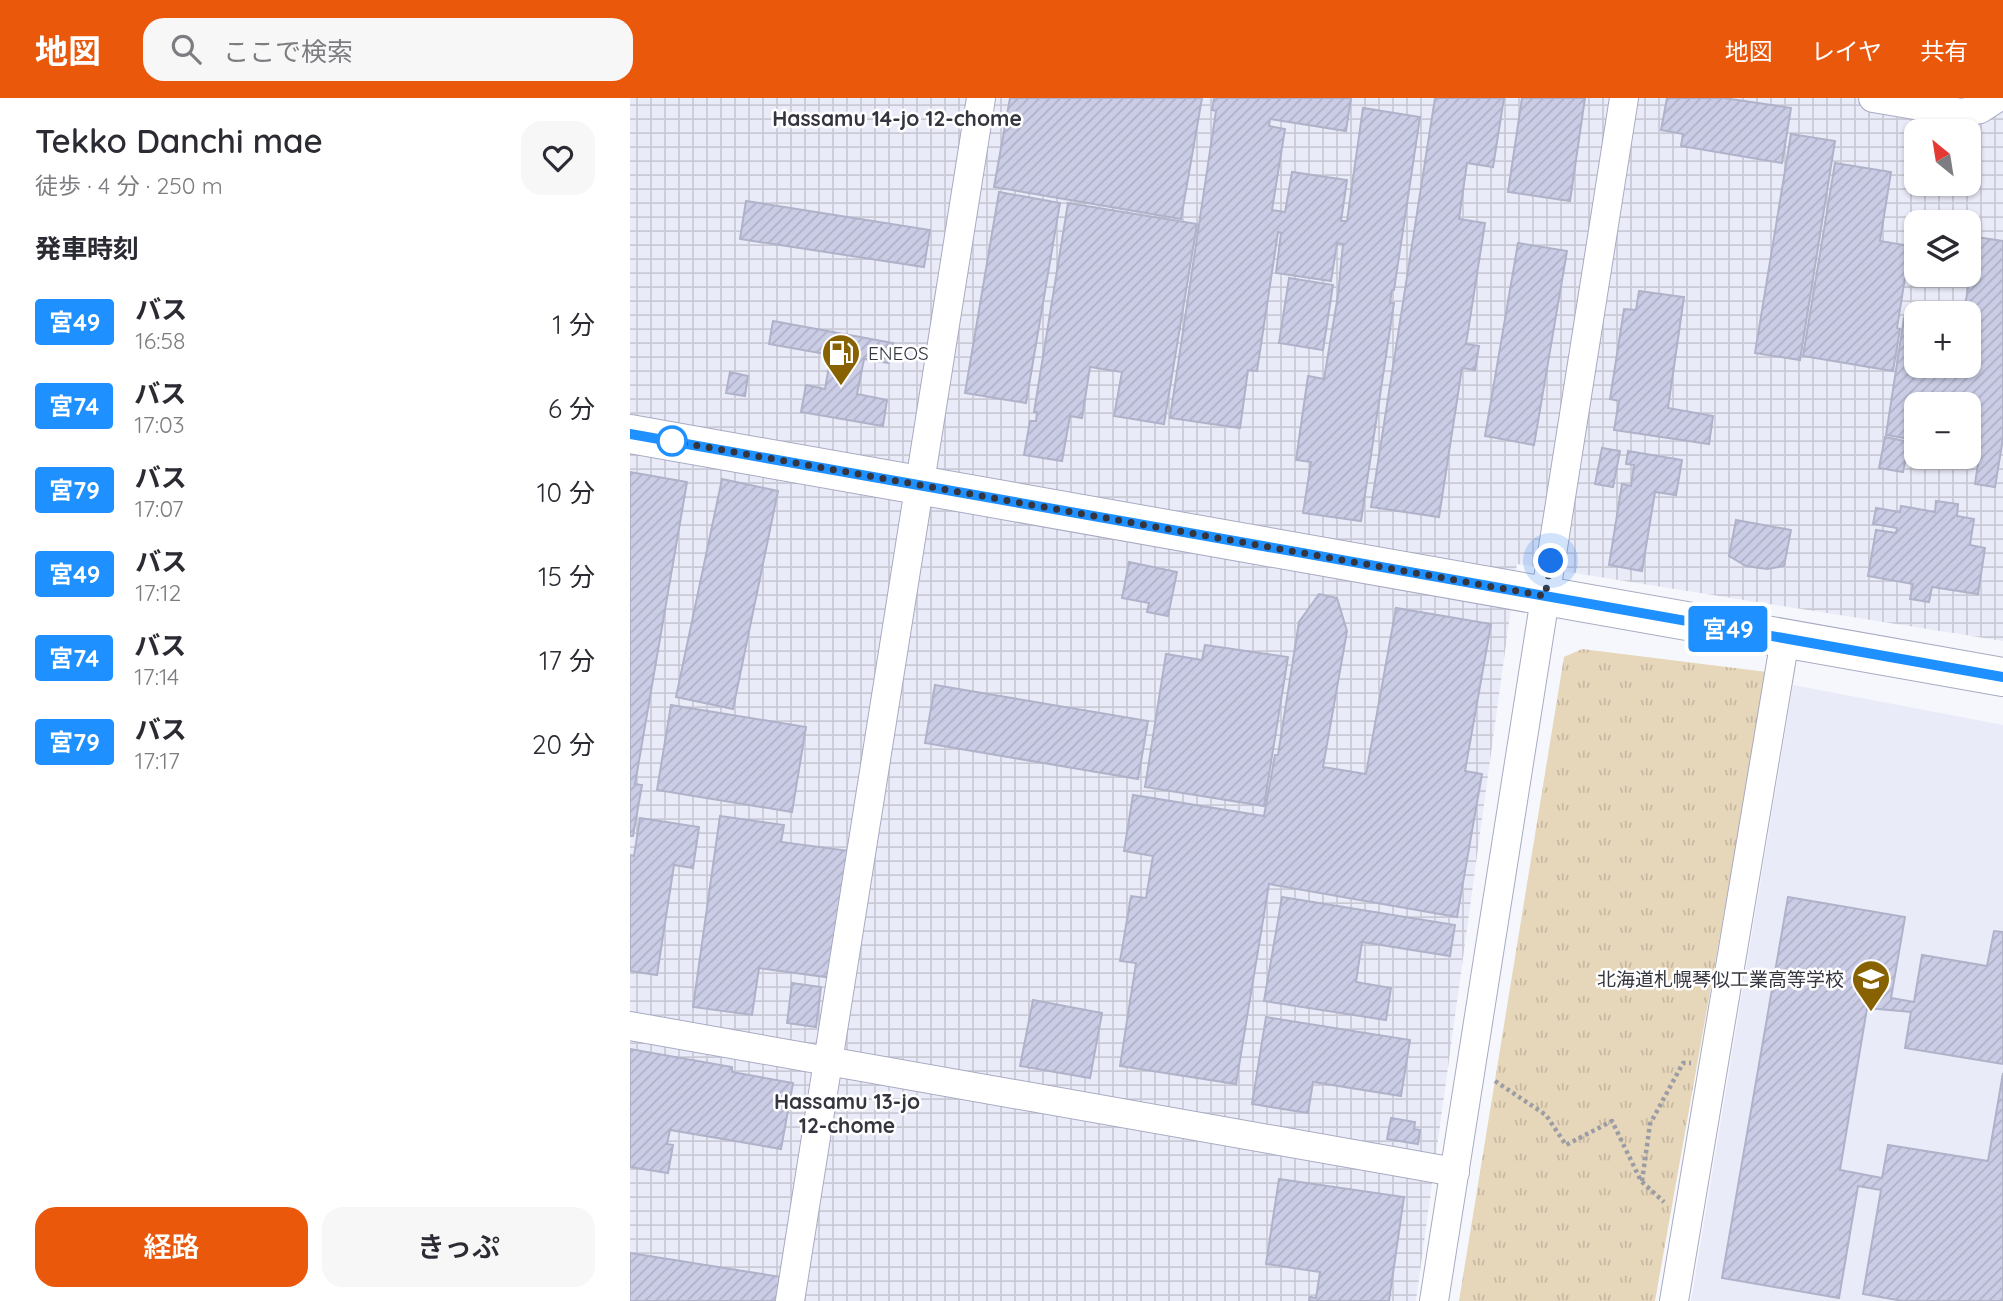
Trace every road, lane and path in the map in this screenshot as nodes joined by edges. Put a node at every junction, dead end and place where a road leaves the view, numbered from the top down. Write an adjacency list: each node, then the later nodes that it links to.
1 (981, 98): 6 (street)
2 (1624, 98): 7 (street)
3 (1873, 98): 4 (street)
4 (1997, 98)
5 (630, 434): 6 (main road)
6 (919, 485): 7 (main road); 11 (street)
7 (1545, 596): 8 (main road); 12 (street)
8 (1785, 639): 9 (main road); 13 (street)
9 (2003, 677)
10 (630, 1026): 11 (street)
11 (829, 1060): 14 (street); 17 (street)
12 (1471, 1065): 14 (street); 15 (path)
13 (1714, 1065): 15 (path); 16 (street)
14 (1455, 1172): 18 (street)
15 (1642, 1181): 16 (path)
16 (1687, 1224): 19 (street)
17 (790, 1301)
18 (1434, 1301)
19 (1674, 1301)

